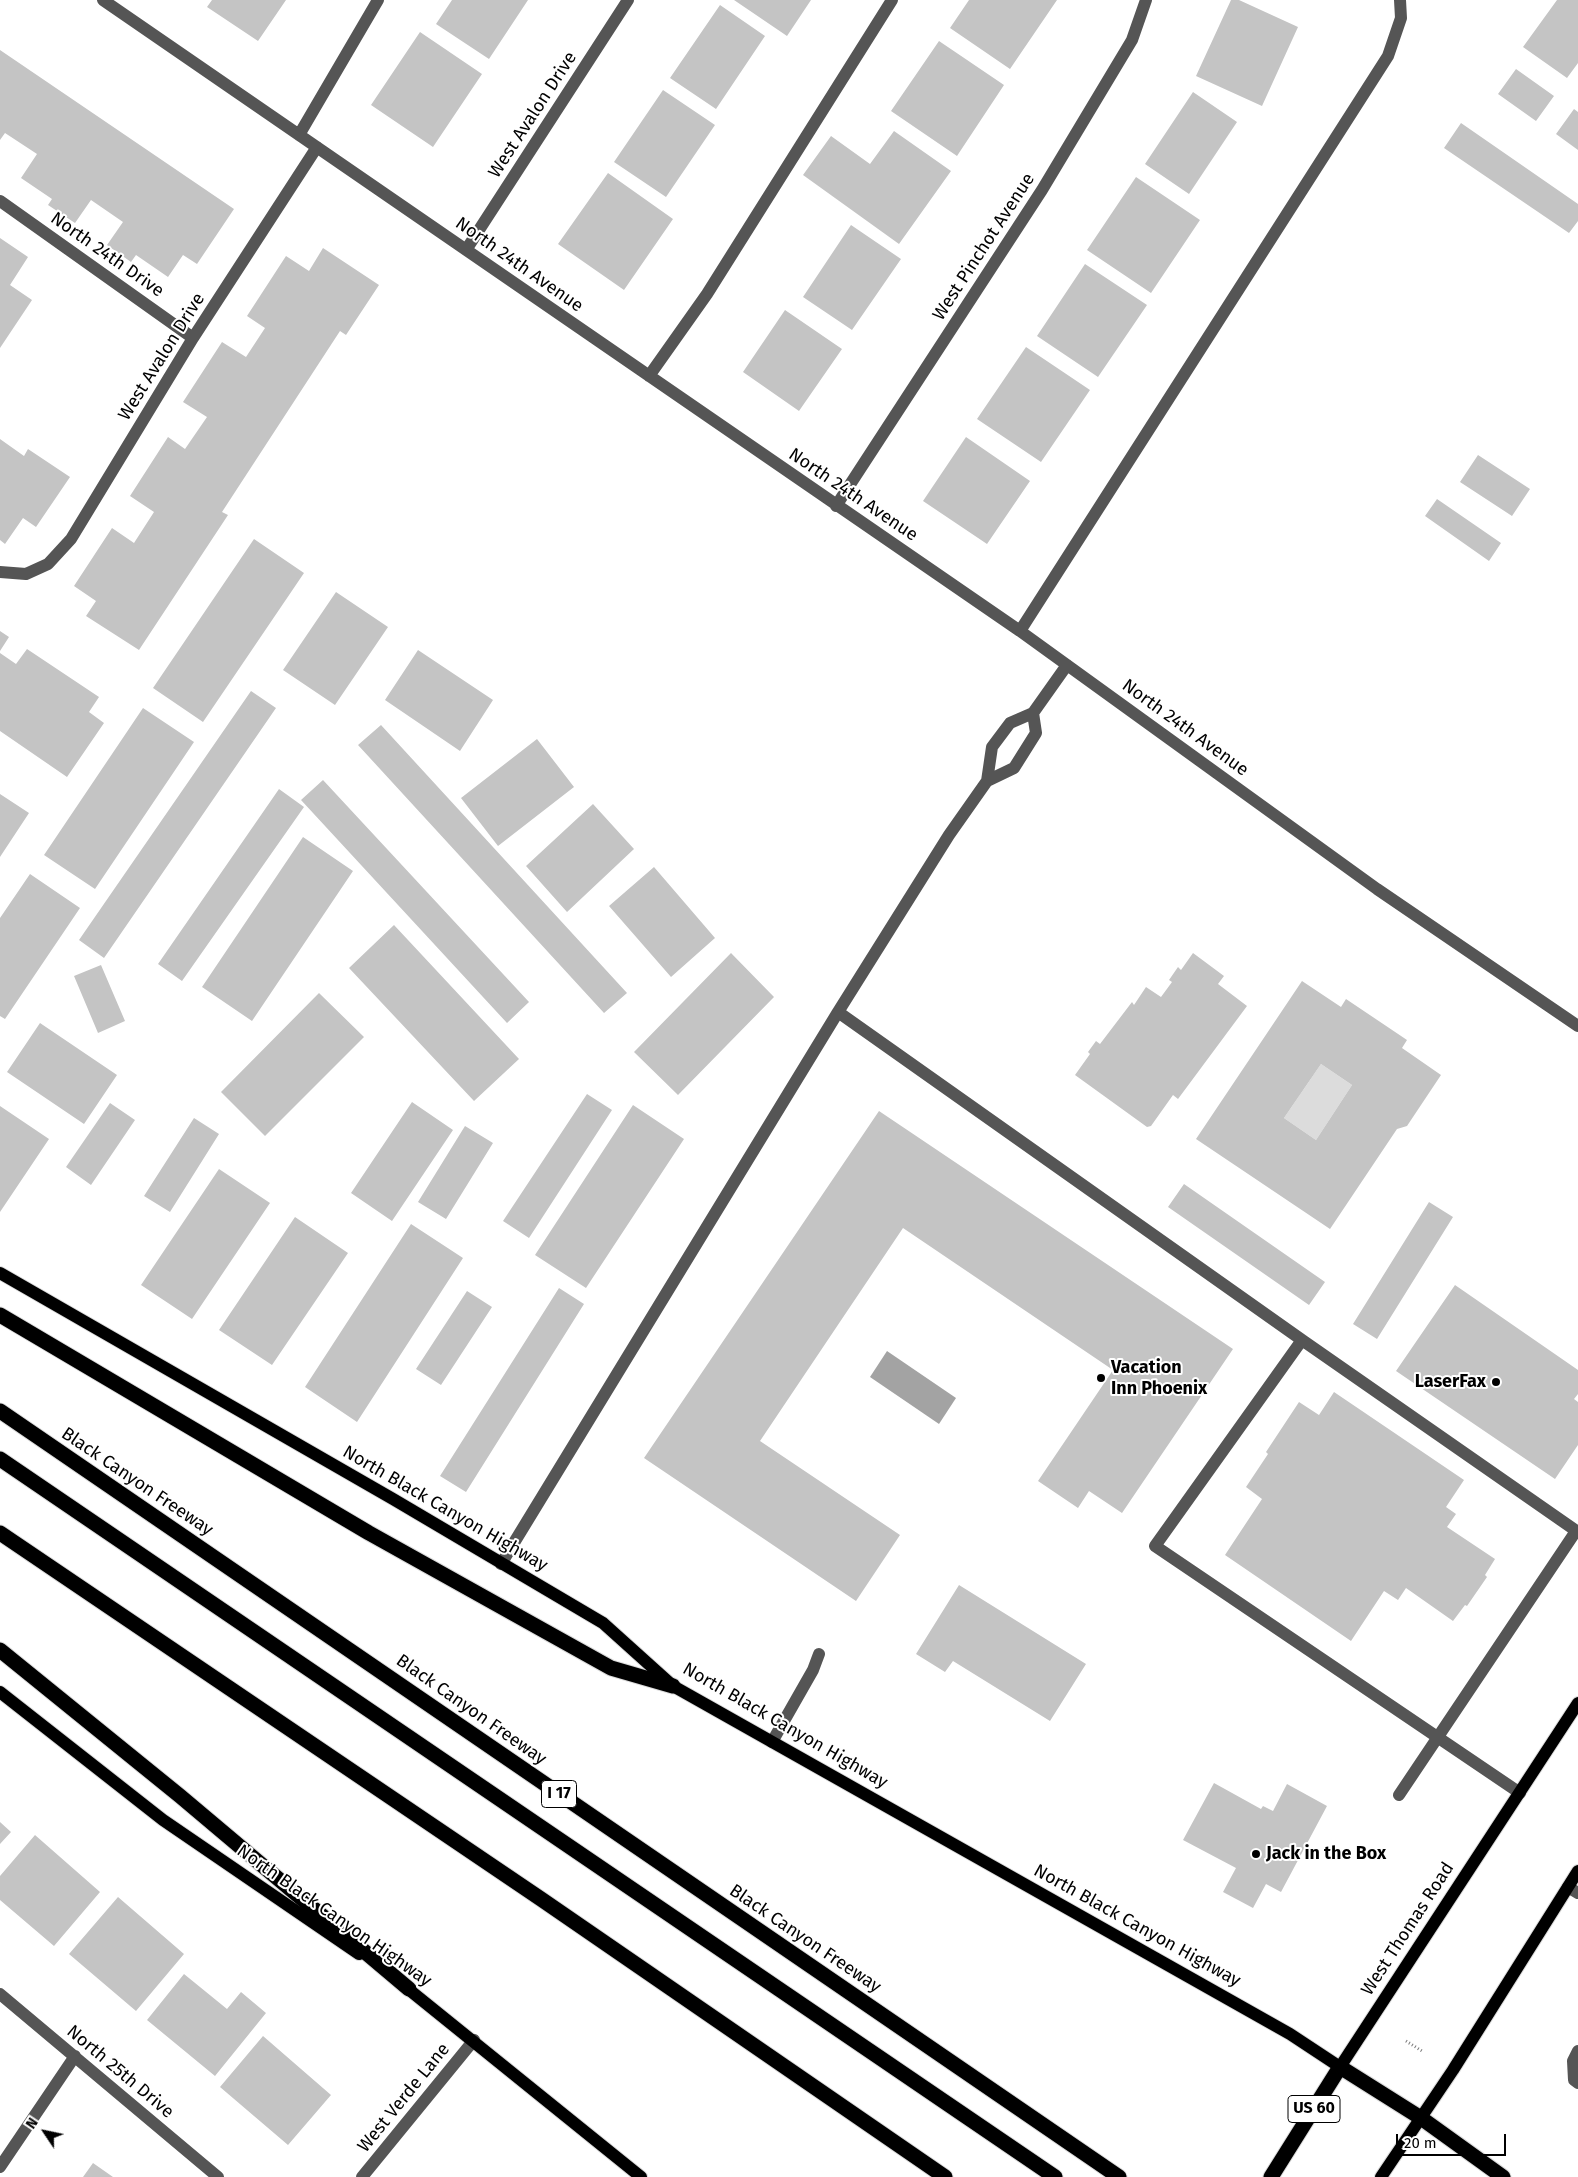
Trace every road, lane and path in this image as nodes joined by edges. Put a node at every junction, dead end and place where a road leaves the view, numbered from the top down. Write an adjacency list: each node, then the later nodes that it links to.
1 (103, 0): 7 (street, North 24th Avenue)
2 (378, 0): 8 (street)
3 (628, 0): 11 (street, West Avalon Drive)
4 (892, 0): 13 (street)
5 (1146, 0): 14 (street, West Pinchot Avenue)
6 (1400, 0): 16 (street)
7 (121, 5): 8 (street, North 24th Avenue)
8 (299, 135): 9 (street, North 24th Avenue)
9 (317, 147): 11 (street, North 24th Avenue); 12 (street, West Avalon Drive)
10 (0, 201): 12 (street, North 24th Drive)
11 (466, 250): 13 (street, North 24th Avenue)
12 (194, 338): 15 (street, West Avalon Drive)
13 (649, 376): 14 (street, North 24th Avenue)
14 (836, 506): 16 (street, North 24th Avenue)
15 (0, 572)
16 (1020, 631): 17 (street, North 24th Avenue)
17 (1067, 665): 18 (street); 21 (street, North 24th Avenue)
18 (1033, 713): 19 (street); 19 (street)
19 (987, 781): 20 (street)
20 (838, 1012): 24 (street); 29 (street)
21 (1578, 1026)
22 (0, 1273): 29 (main road, North Black Canyon Highway)
23 (0, 1316): 32 (highway)
24 (1302, 1340): 27 (street); 35 (street)
25 (0, 1411): 57 (highway, Black Canyon Freeway / I 17)
26 (0, 1459): 56 (highway)
27 (1577, 1532): 35 (street)
28 (0, 1533): 55 (highway)
29 (501, 1564): 32 (main road, North Black Canyon Highway)
30 (0, 1650): 41 (highway)
31 (818, 1654): 36 (street)
32 (673, 1686): 36 (main road, North Black Canyon Highway)
33 (0, 1692): 41 (main road, North Black Canyon Highway)
34 (1578, 1703): 37 (main road, West Thomas Road)
35 (1437, 1737): 37 (street); 38 (street)
36 (772, 1742): 48 (main road, North Black Canyon Highway)
37 (1520, 1793): 48 (main road, West Thomas Road)
38 (1399, 1795)
39 (1578, 1871): 40 (main road)
40 (1573, 1890): 50 (main road)
41 (409, 1989): 43 (main road, North Black Canyon Highway)
42 (0, 1994): 47 (street, North 25th Drive)
43 (474, 2040): 53 (street, West Verde Lane); 54 (main road, North Black Canyon Highway)
44 (1406, 2041): 45 (path)
45 (1422, 2051)
46 (1578, 2051): 49 (street)
47 (75, 2056): 51 (street); 52 (street, North 25th Drive)
48 (1340, 2067): 50 (highway, North Black Canyon Highway / US 60); 58 (highway, West Thomas Road / US 60)
49 (1578, 2083)
50 (1421, 2118): 59 (main road); 60 (highway, North Black Canyon Highway / US 60)
51 (0, 2167)
52 (218, 2177)
53 (362, 2177)
54 (641, 2177)
55 (945, 2177)
56 (1055, 2177)
57 (1119, 2177)
58 (1271, 2177)
59 (1381, 2177)
60 (1503, 2177)

